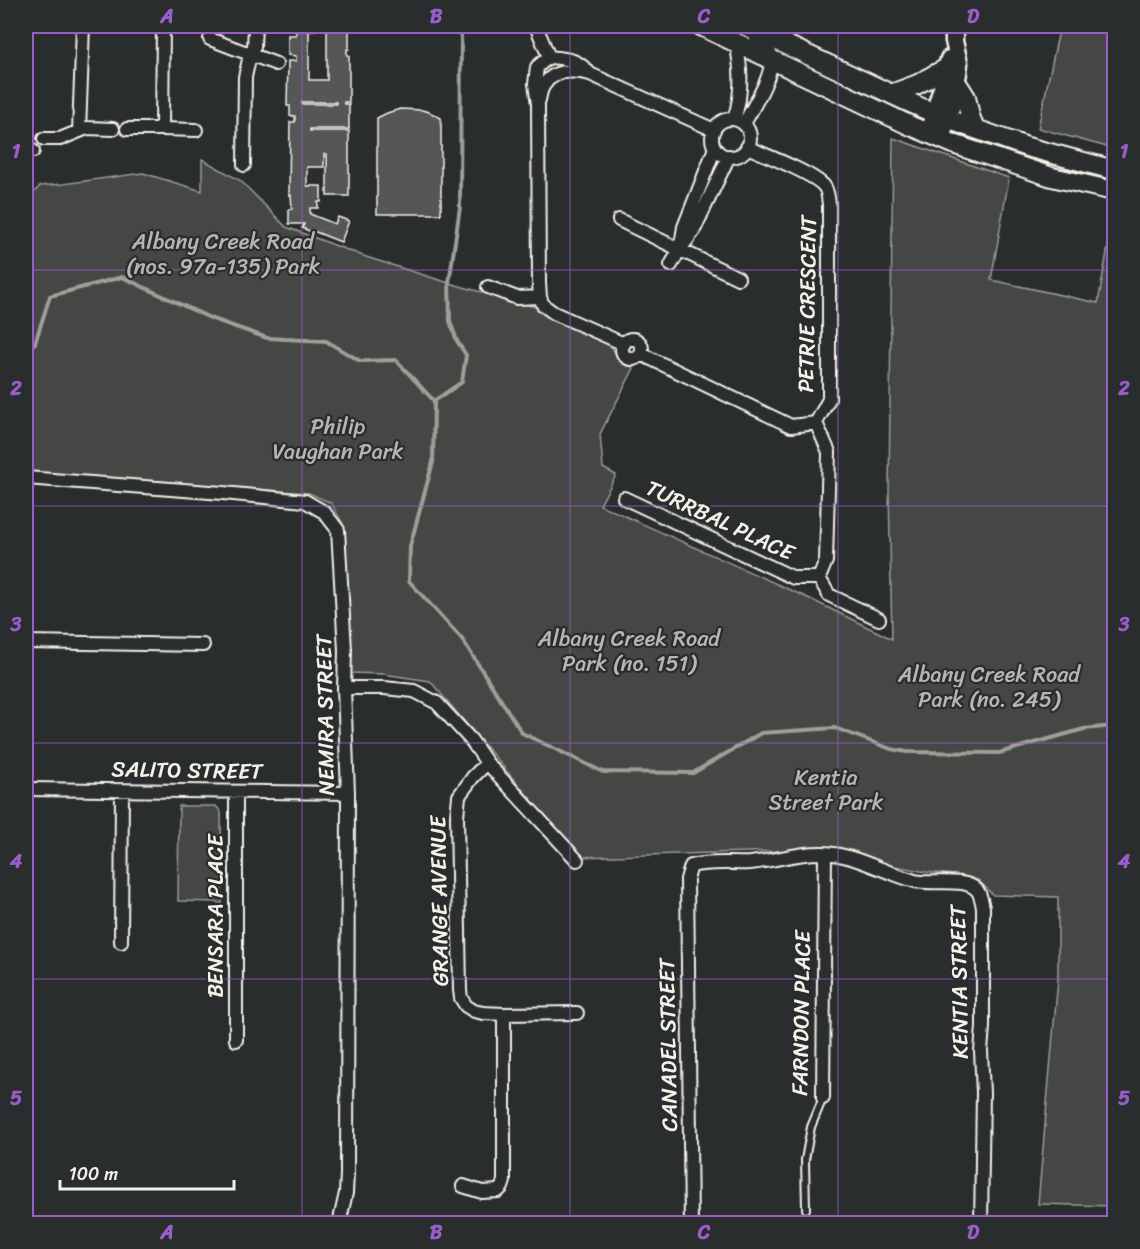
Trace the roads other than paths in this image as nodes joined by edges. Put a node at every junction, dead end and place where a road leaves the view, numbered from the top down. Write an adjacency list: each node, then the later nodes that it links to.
1 (83, 26): 24 (street)
2 (163, 26): 22 (street)
3 (255, 26): 10 (street)
4 (537, 26): 11 (street)
5 (701, 26): 9 (main road)
6 (750, 27): 12 (street); 16 (main road)
7 (954, 33): 15 (street)
8 (210, 39): 10 (street)
9 (736, 42): 12 (main road); 19 (street)
10 (250, 55): 13 (street); 32 (street)
11 (549, 57): 14 (street); 17 (street)
12 (771, 59): 19 (street); 27 (main road)
13 (276, 64)
14 (590, 74): 17 (street); 26 (street)
15 (952, 76): 16 (main road); 18 (street); 23 (main road)
16 (891, 94): 18 (main road)
17 (538, 104): 40 (street)
18 (941, 116): 23 (main road); 27 (street)
19 (739, 121): 26 (street); 29 (street)
20 (113, 129): 24 (street)
21 (127, 129): 22 (street)
22 (162, 129): 25 (street)
23 (975, 129): 33 (main road)
24 (80, 130): 28 (street)
25 (196, 130)
26 (714, 130): 30 (street)
27 (934, 136): 34 (main road)
28 (44, 139)
29 (747, 147): 31 (street); 41 (street, PETRIE CRESCENT)
30 (715, 148): 31 (street); 36 (street)
31 (729, 156): 36 (street)
32 (244, 165)
33 (1114, 170)
34 (1114, 191)
35 (619, 220): 36 (street)
36 (680, 249): 37 (street); 38 (street)
37 (671, 265)
38 (738, 278)
39 (488, 287): 40 (street)
40 (540, 297): 41 (street, PETRIE CRESCENT)
41 (816, 423): 44 (street, TURRBAL PLACE)
42 (26, 478): 48 (street, NEMIRA STREET)
43 (624, 498): 44 (street, TURRBAL PLACE)
44 (819, 578): 45 (street)
45 (879, 619)
46 (26, 642): 47 (street)
47 (203, 645)
48 (344, 688): 49 (street); 53 (street, NEMIRA STREET)
49 (487, 764): 55 (street); 59 (street, GRANGE AVENUE)
50 (26, 789): 51 (street, SALITO STREET)
51 (122, 791): 52 (street, SALITO STREET); 57 (street)
52 (236, 792): 53 (street, SALITO STREET); 60 (street, BENSARA PLACE)
53 (348, 793): 64 (street, NEMIRA STREET)
54 (825, 853): 56 (street, KENTIA STREET); 61 (street, FARNDON PLACE); 66 (street, KENTIA STREET)
55 (577, 860)
56 (691, 866): 65 (street, CANADEL STREET)
57 (121, 942)
58 (577, 1013): 59 (street, GRANGE AVENUE)
59 (504, 1014): 62 (street)
60 (236, 1040)
61 (823, 1098): 63 (lane, FARNDON PLACE)
62 (463, 1186)
63 (806, 1209)
64 (339, 1224)
65 (691, 1224)
66 (981, 1224)

